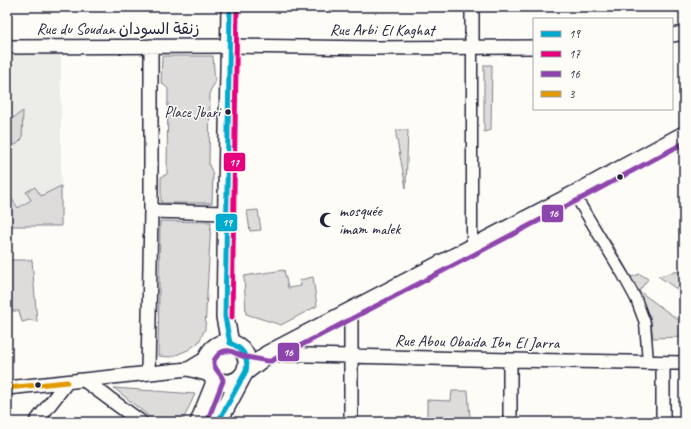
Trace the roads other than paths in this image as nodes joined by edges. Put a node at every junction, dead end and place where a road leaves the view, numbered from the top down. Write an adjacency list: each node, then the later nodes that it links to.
1 (230, 7): 6 (street)
2 (472, 7): 7 (street)
3 (684, 33): 4 (street)
4 (673, 35)
5 (151, 46): 6 (street, Rue du Soudan زنقة السودان); 8 (street, Rue du Soudan زنقة السودان); 12 (street)
6 (230, 46): 7 (street, Rue Arbi El Kaghat); 13 (street)
7 (472, 46): 9 (street, Rue Arbi El Kaghat); 14 (street)
8 (7, 47)
9 (533, 47)
10 (684, 135): 11 (street)
11 (574, 194): 14 (street); 20 (street)
12 (151, 211): 13 (street); 24 (street)
13 (226, 213): 16 (street)
14 (472, 247): 15 (street)
15 (350, 312): 17 (street); 18 (street)
16 (224, 349): 17 (street); 23 (street); 25 (street); 26 (street)
17 (268, 354): 18 (street, Rue Abou Obaida Ibn El Jarra); 25 (street)
18 (351, 356): 19 (street, Rue Abou Obaida Ibn El Jarra); 34 (street)
19 (510, 360): 20 (street, Rue Abou Obaida Ibn El Jarra); 35 (street)
20 (648, 362): 21 (street, Rue Abou Obaida Ibn El Jarra)
21 (663, 362): 22 (street, Rue Abou Obaida Ibn El Jarra); 36 (street)
22 (684, 363)
23 (188, 369): 24 (street); 26 (street)
24 (148, 373): 27 (street)
25 (244, 374): 26 (street); 33 (street)
26 (213, 377): 32 (street)
27 (84, 380): 28 (street); 31 (street)
28 (67, 382): 29 (street); 30 (street)
29 (7, 388)
30 (36, 422)
31 (141, 422)
32 (198, 422)
33 (218, 422)
34 (351, 422)
35 (510, 422)
36 (663, 422)

